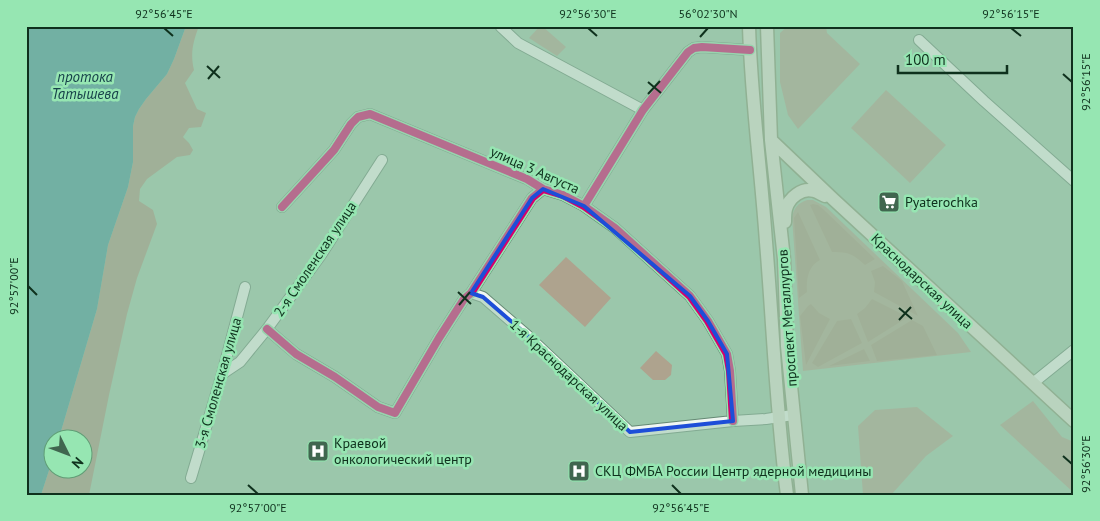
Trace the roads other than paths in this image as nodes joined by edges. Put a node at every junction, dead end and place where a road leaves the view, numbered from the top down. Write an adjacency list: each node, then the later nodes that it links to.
1 (750, 26): 5 (main road, проспект Металлургов)
2 (767, 26): 7 (main road, проспект Металлургов)
3 (501, 27): 6 (street)
4 (919, 40): 10 (street)
5 (750, 50): 6 (street); 8 (main road, проспект Металлургов)
6 (643, 110): 13 (street)
7 (772, 140): 8 (main road); 12 (main road, Краснодарская улица); 15 (main road, проспект Металлургов)
8 (756, 141): 23 (main road, проспект Металлургов)
9 (382, 160): 18 (street, 2-я Смоленская улица)
10 (1074, 181)
11 (542, 189): 13 (street, улица 3 Августа); 14 (street, улица 3 Августа); 17 (street)
12 (833, 200): 15 (main road); 21 (main road, Краснодарская улица)
13 (584, 206): 24 (street, улица 3 Августа)
14 (282, 207)
15 (784, 259): 22 (main road, проспект Металлургов)
16 (244, 287): 20 (street, 3-я Смоленская улица)
17 (471, 293): 18 (street); 24 (street, 1-я Краснодарская улица)
18 (267, 329): 20 (street, 2-я Смоленская улица)
19 (1074, 350): 21 (street)
20 (222, 374): 26 (street, 3-я Смоленская улица)
21 (1033, 384): 25 (main road, Краснодарская улица)
22 (794, 415): 23 (street, 1-я Краснодарская улица); 28 (main road, проспект Металлургов)
23 (779, 417): 24 (street, 1-я Краснодарская улица); 27 (main road, проспект Металлургов)
24 (733, 421)
25 (1074, 421)
26 (191, 478)
27 (787, 495)
28 (802, 495)

